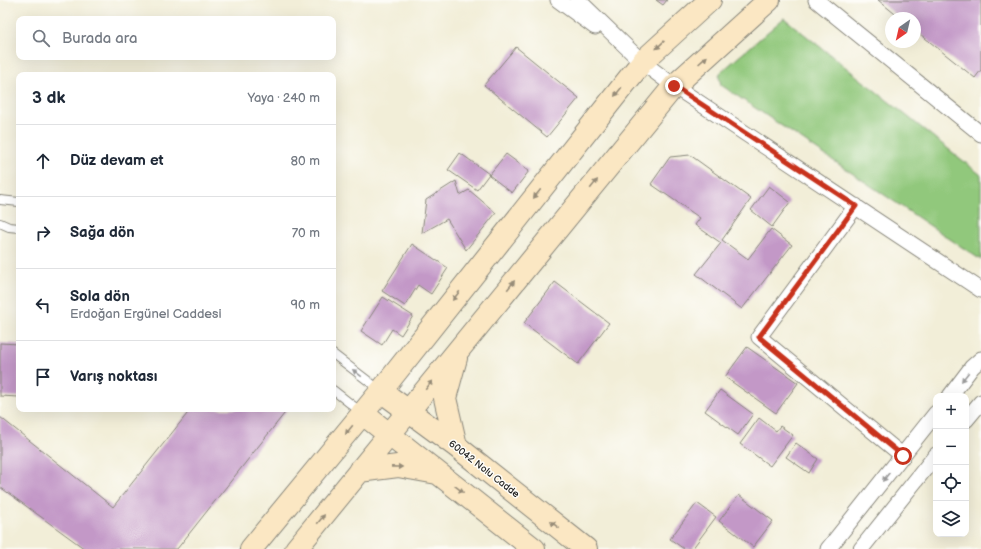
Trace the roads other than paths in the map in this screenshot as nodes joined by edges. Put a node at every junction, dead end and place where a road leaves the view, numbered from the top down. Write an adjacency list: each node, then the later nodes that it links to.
1 (558, 0): 6 (street)
2 (578, 0): 6 (street)
3 (710, 0): 6 (main road, one-way to 6)
4 (769, 0): 7 (main road, one-way to 4)
5 (816, 0): 8 (street)
6 (642, 62): 7 (street); 18 (main road, one-way to 18)
7 (674, 86): 11 (street); 15 (main road, one-way to 7)
8 (981, 134)
9 (0, 200): 10 (lane)
10 (16, 202)
11 (856, 206): 14 (street); 28 (street)
12 (0, 223): 13 (lane)
13 (16, 228)
14 (981, 290)
15 (458, 350): 22 (main road, one-way to 15); 27 (main road)
16 (336, 356): 18 (lane, one-way to 16)
17 (981, 359): 20 (street, one-way to 20)
18 (381, 391): 22 (main road, 60042 Nolu Cadde); 23 (main road)
19 (336, 392): 23 (lane)
20 (952, 393)
21 (981, 402): 24 (street)
22 (408, 411): 26 (main road); 27 (main road, 60042 Nolu Cadde)
23 (362, 413): 26 (main road); 32 (main road, one-way to 32)
24 (969, 416)
25 (933, 417): 28 (street)
26 (389, 434): 30 (main road); 31 (main road)
27 (456, 446): 35 (main road, 60042 Nolu Cadde, one-way to 27)
28 (903, 456): 36 (street, one-way to 36)
29 (933, 459): 37 (street)
30 (359, 472): 31 (main road, one-way to 31); 33 (main road, one-way to 30)
31 (439, 473): 34 (main road, one-way to 34)
32 (251, 549)
33 (296, 549)
34 (534, 549)
35 (586, 549)
36 (828, 549)
37 (861, 549)

